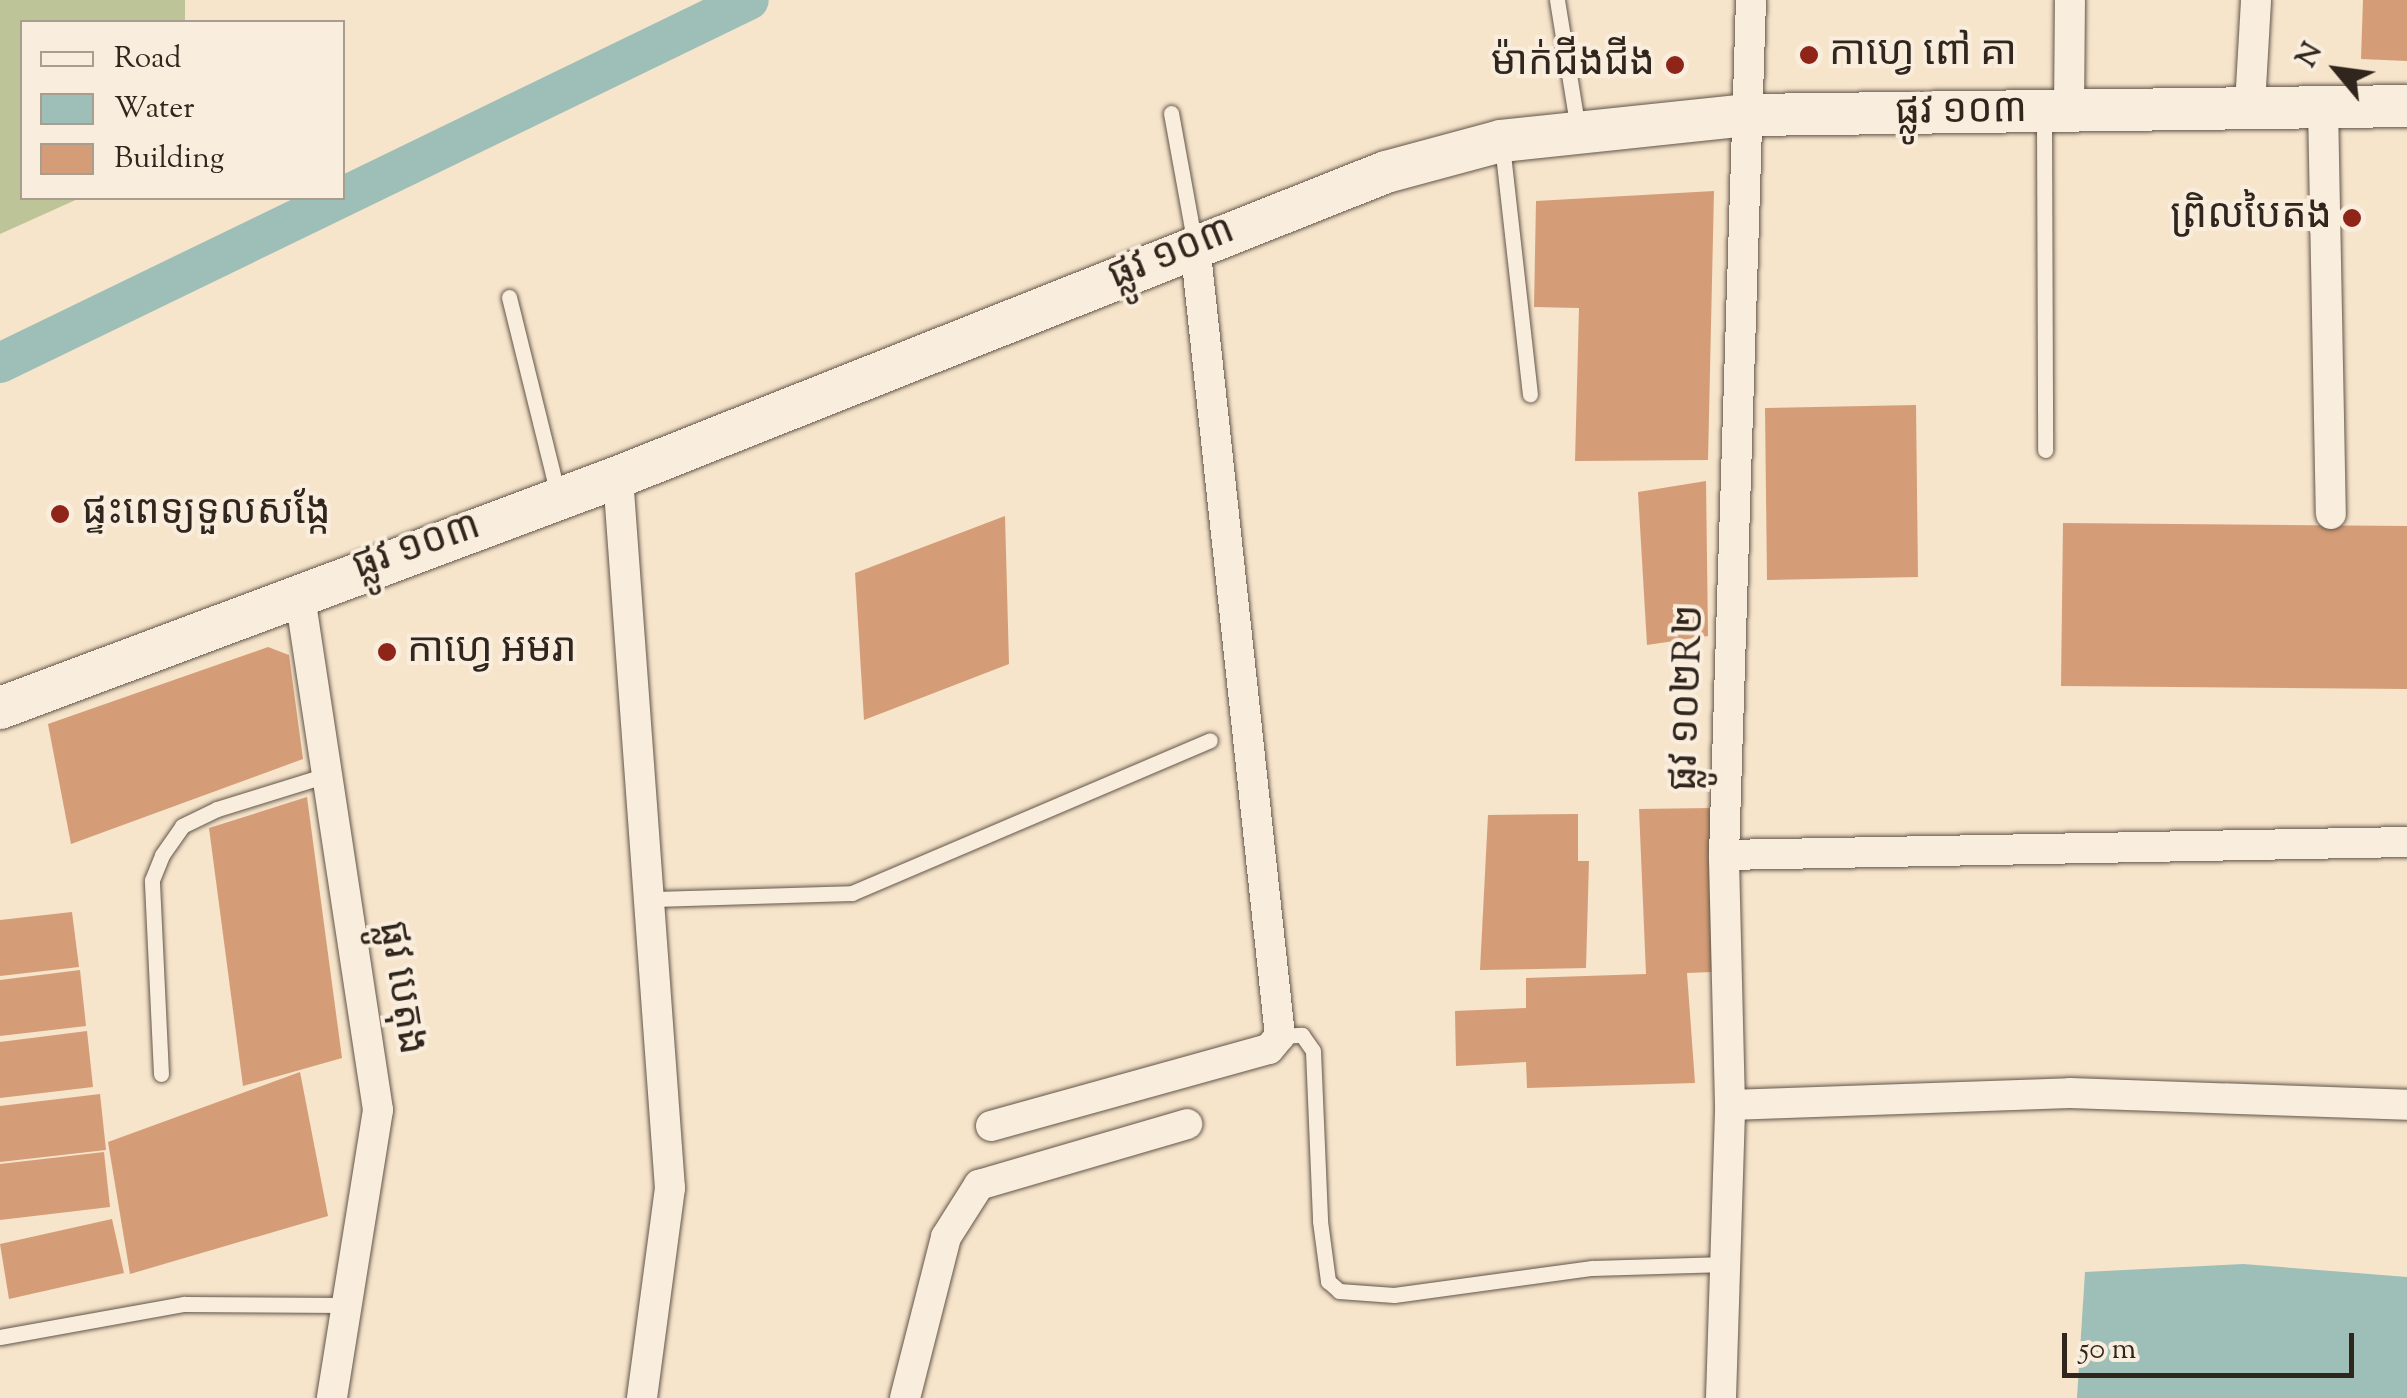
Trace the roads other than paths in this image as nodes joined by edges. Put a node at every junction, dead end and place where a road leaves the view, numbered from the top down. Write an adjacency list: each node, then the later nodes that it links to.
1 (1557, 0): 11 (lane)
2 (1751, 0): 10 (street, ផ្លូវ ១០២R២)
3 (2070, 0): 8 (street)
4 (2256, 0): 5 (street)
5 (2250, 105): 6 (street, ផ្លូវ ១០៣); 8 (street, ផ្លូវ ១០៣)
6 (2323, 106): 7 (street, ផ្លូវ ១០៣); 19 (street)
7 (2407, 106)
8 (2057, 111): 10 (street, ផ្លូវ ១០៣); 16 (lane)
9 (1171, 113): 13 (lane)
10 (1748, 115): 11 (street, ផ្លូវ ១០៣); 25 (street, ផ្លូវ ១០២R២)
11 (1578, 130): 12 (street, ផ្លូវ ១០៣)
12 (1501, 142): 13 (street, ផ្លូវ ១០៣); 15 (lane)
13 (1195, 245): 17 (street, ផ្លូវ ១០៣); 27 (street)
14 (509, 297): 18 (lane)
15 (1530, 394)
16 (2045, 450)
17 (618, 477): 18 (street, ផ្លូវ ១០៣); 26 (street)
18 (559, 498): 20 (street, ផ្លូវ ១០៣)
19 (2332, 514)
20 (299, 590): 21 (street, ផ្លូវ ១០៣); 23 (street, ផ្លូវ បេតុង)
21 (0, 708)
22 (1210, 740): 26 (lane)
23 (327, 776): 28 (lane); 34 (street, ផ្លូវ បេតុង)
24 (2407, 842): 25 (street)
25 (1724, 854): 30 (street, ផ្លូវ ១០២R២)
26 (653, 899): 37 (street)
27 (1280, 1036): 32 (street); 33 (lane)
28 (161, 1074)
29 (2407, 1104): 30 (street)
30 (1730, 1105): 33 (street, ផ្លូវ ១០២R២)
31 (1187, 1124): 38 (street)
32 (991, 1126)
33 (1726, 1264): 39 (street, ផ្លូវ ១០២R២)
34 (345, 1305): 35 (lane); 36 (street, ផ្លូវ បេតុង)
35 (0, 1337)
36 (332, 1398)
37 (642, 1398)
38 (905, 1398)
39 (1721, 1398)

